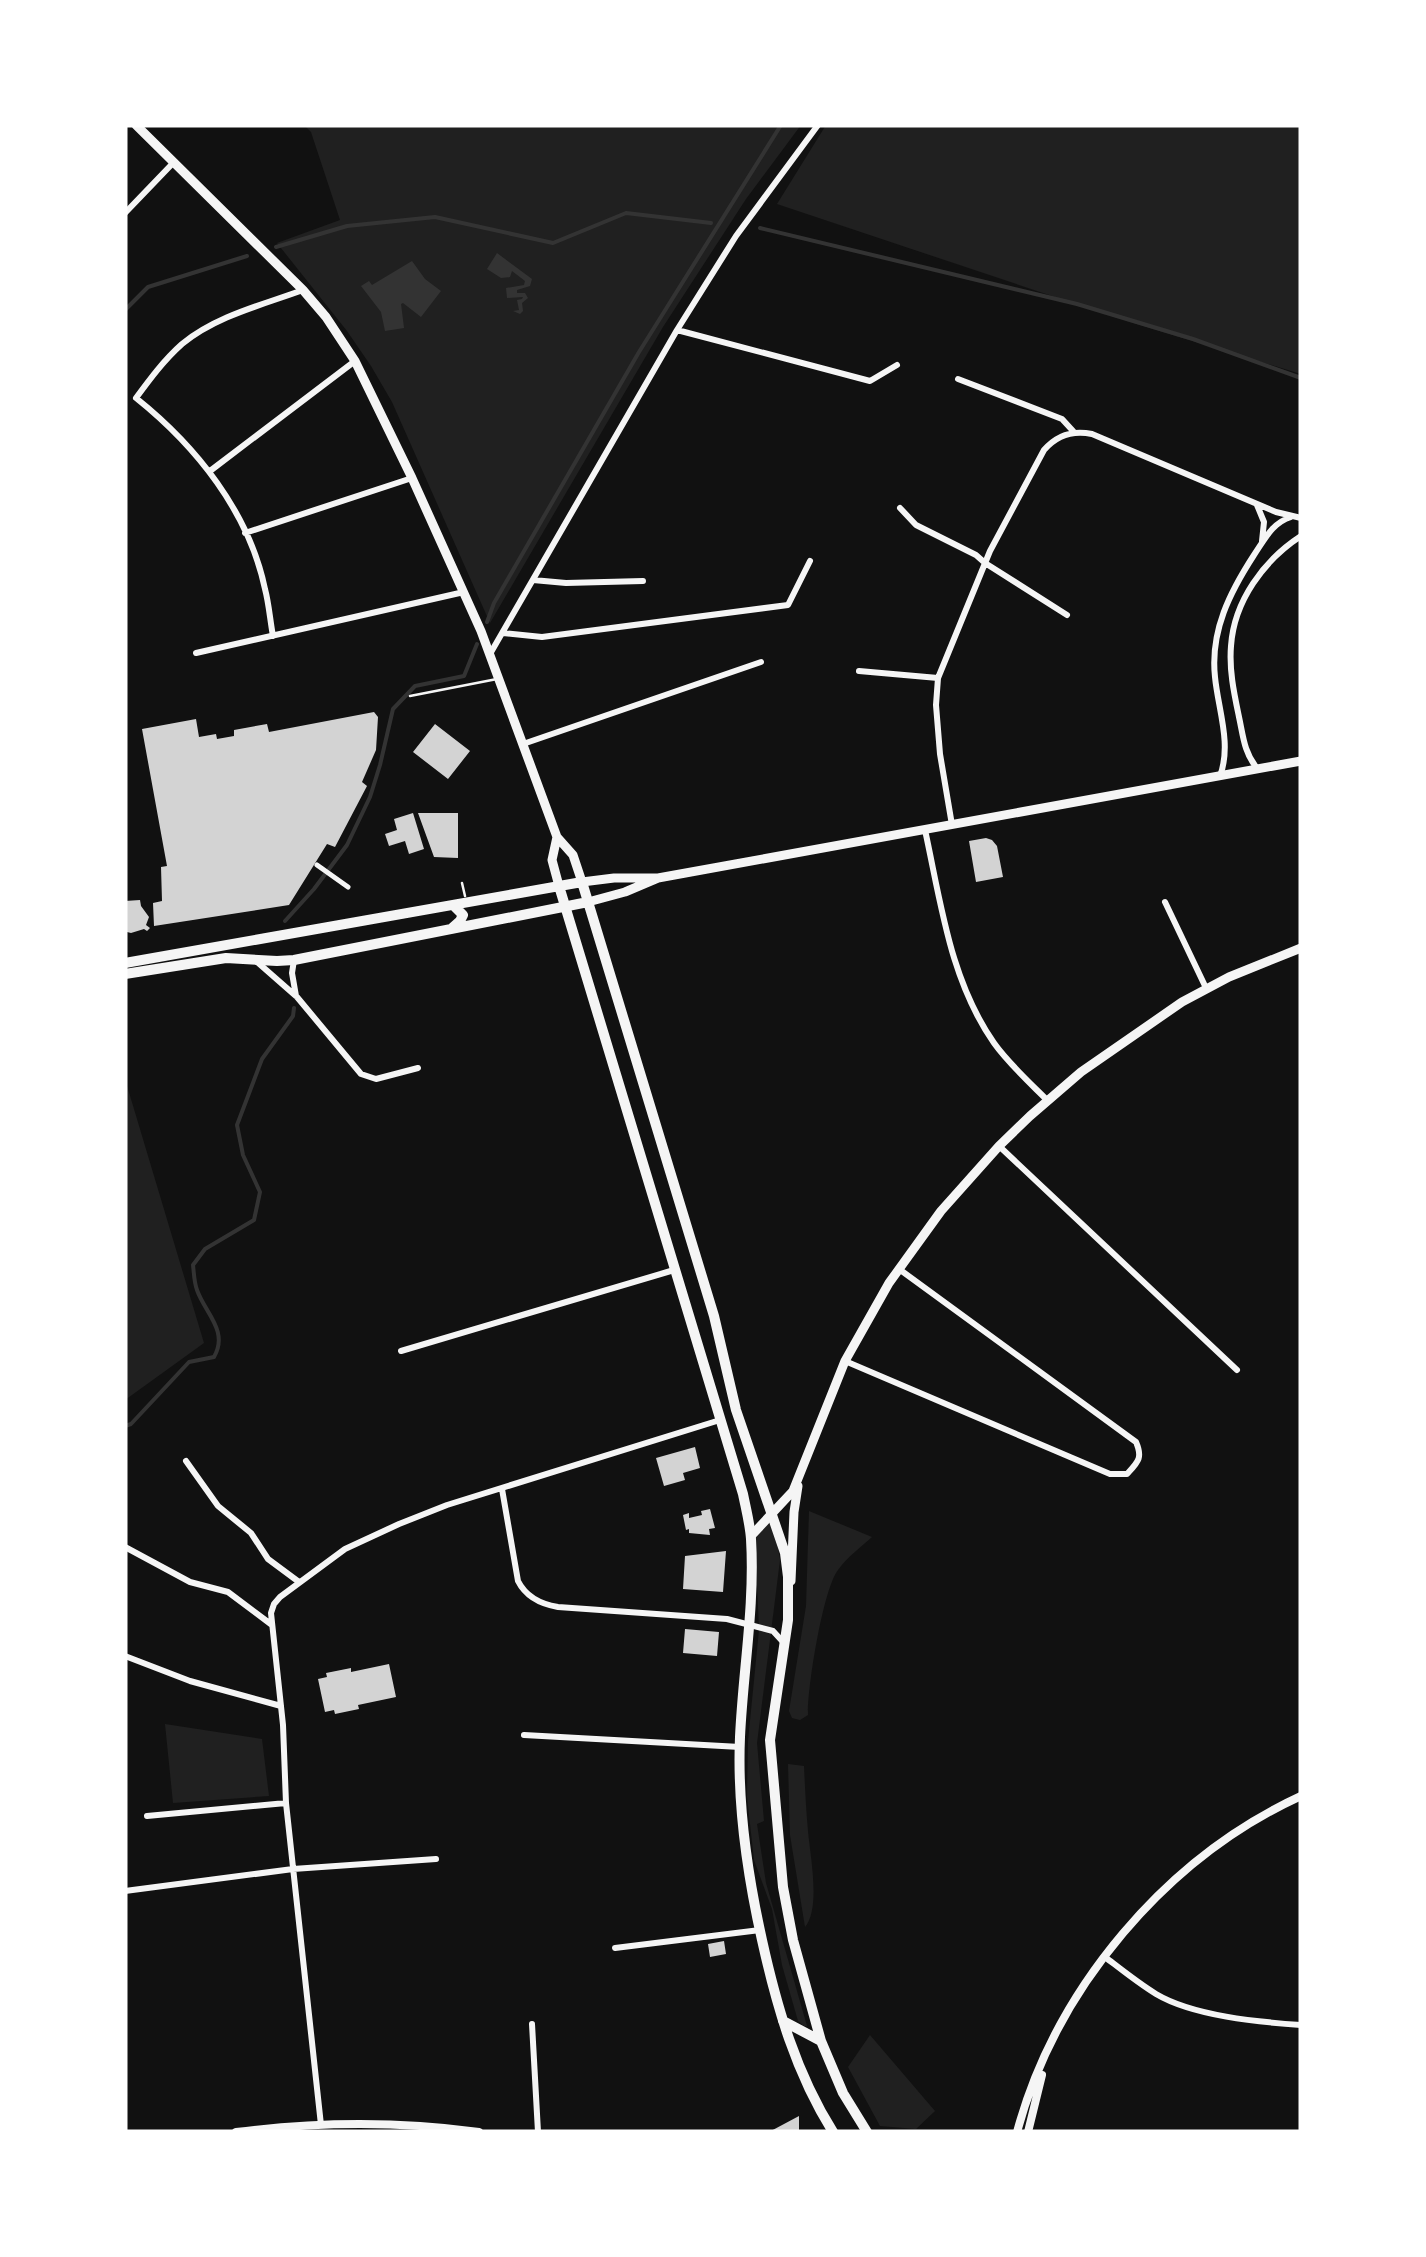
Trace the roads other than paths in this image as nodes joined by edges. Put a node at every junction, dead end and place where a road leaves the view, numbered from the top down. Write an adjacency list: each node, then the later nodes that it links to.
1 (136, 125): 3 (main road)
2 (818, 125): 6 (street)
3 (174, 162): 4 (street); 5 (main road)
4 (125, 213)
5 (303, 290): 7 (main road); 11 (street)
6 (677, 330): 8 (street); 21 (street)
7 (355, 361): 11 (street); 12 (main road)
8 (897, 365)
9 (958, 379): 10 (street)
10 (1074, 432): 13 (street); 20 (street)
11 (210, 472): 16 (street)
12 (412, 478): 16 (street); 23 (main road)
13 (1256, 504): 15 (street); 18 (street)
14 (900, 508): 20 (street)
15 (1296, 517): 18 (street)
16 (245, 532): 26 (street)
17 (1301, 536): 35 (street)
18 (1262, 544): 36 (street)
19 (810, 561): 25 (street)
20 (985, 563): 24 (street); 31 (street)
21 (533, 580): 22 (street); 25 (street)
22 (643, 581)
23 (464, 592): 26 (street); 28 (main road)
24 (1067, 615)
25 (503, 633): 28 (street)
26 (273, 636): 27 (street)
27 (196, 653)
28 (490, 654): 32 (main road)
29 (761, 662): 34 (street)
30 (859, 671): 31 (street)
31 (938, 678): 40 (street)
32 (500, 679): 33 (lane); 34 (main road)
33 (410, 696)
34 (523, 744): 42 (main road)
35 (1247, 754): 36 (street); 38 (street)
36 (1225, 757): 39 (street)
37 (1301, 761): 38 (main road)
38 (1258, 769): 39 (main road)
39 (1220, 776): 40 (main road)
40 (952, 824): 41 (main road)
41 (925, 830): 44 (main road); 63 (street)
42 (558, 837): 45 (main road); 47 (main road)
43 (320, 867): 48 (street)
44 (658, 878): 45 (main road); 50 (main road)
45 (582, 882): 47 (main road); 50 (main road)
46 (462, 883): 49 (lane)
47 (559, 886): 49 (main road); 53 (main road)
48 (348, 887)
49 (466, 902): 52 (main road)
50 (588, 902): 53 (main road); 74 (main road)
51 (1166, 902): 60 (street)
52 (452, 905): 54 (main road); 58 (main road)
53 (565, 907): 54 (main road); 65 (main road)
54 (450, 929): 57 (main road)
55 (1301, 948): 60 (main road)
56 (256, 960): 57 (main road); 59 (main road); 61 (street)
57 (294, 960): 61 (street)
58 (125, 963)
59 (125, 974)
60 (1206, 988): 63 (main road)
61 (297, 997): 62 (street)
62 (418, 1068)
63 (1047, 1100): 64 (main road)
64 (999, 1146): 66 (main road); 69 (street)
65 (675, 1270): 67 (street); 70 (main road)
66 (899, 1270): 68 (main road); 68 (street)
67 (400, 1351)
68 (846, 1361): 72 (main road)
69 (1238, 1370)
70 (721, 1420): 73 (street); 75 (main road)
71 (186, 1462): 77 (street)
72 (800, 1477): 74 (main road); 78 (main road)
73 (502, 1488): 77 (street); 79 (street)
74 (772, 1513): 75 (main road); 78 (main road)
75 (751, 1536): 79 (main road)
76 (125, 1547): 80 (street)
77 (299, 1582): 80 (street)
78 (789, 1608): 81 (main road)
79 (750, 1623): 81 (street); 85 (main road)
80 (272, 1626): 83 (street)
81 (784, 1644): 98 (main road)
82 (125, 1656): 83 (street)
83 (281, 1706): 87 (street)
84 (524, 1734): 85 (street)
85 (740, 1747): 92 (main road)
86 (1301, 1796): 94 (street)
87 (286, 1802): 88 (street); 90 (street)
88 (148, 1816)
89 (436, 1859): 90 (street)
90 (293, 1869): 91 (street); 100 (street)
91 (125, 1891)
92 (760, 1930): 93 (street); 95 (main road)
93 (615, 1948)
94 (1105, 1957): 97 (street); 99 (street)
95 (782, 2020): 98 (main road); 105 (main road)
96 (532, 2024): 104 (street)
97 (1301, 2025)
98 (822, 2041): 106 (main road)
99 (1048, 2052): 107 (street); 108 (street)
100 (321, 2125): 101 (street); 102 (street)
101 (392, 2128): 103 (street)
102 (236, 2132)
103 (478, 2132)
104 (538, 2132)
105 (833, 2132)
106 (867, 2132)
107 (1017, 2132)
108 (1028, 2132)

